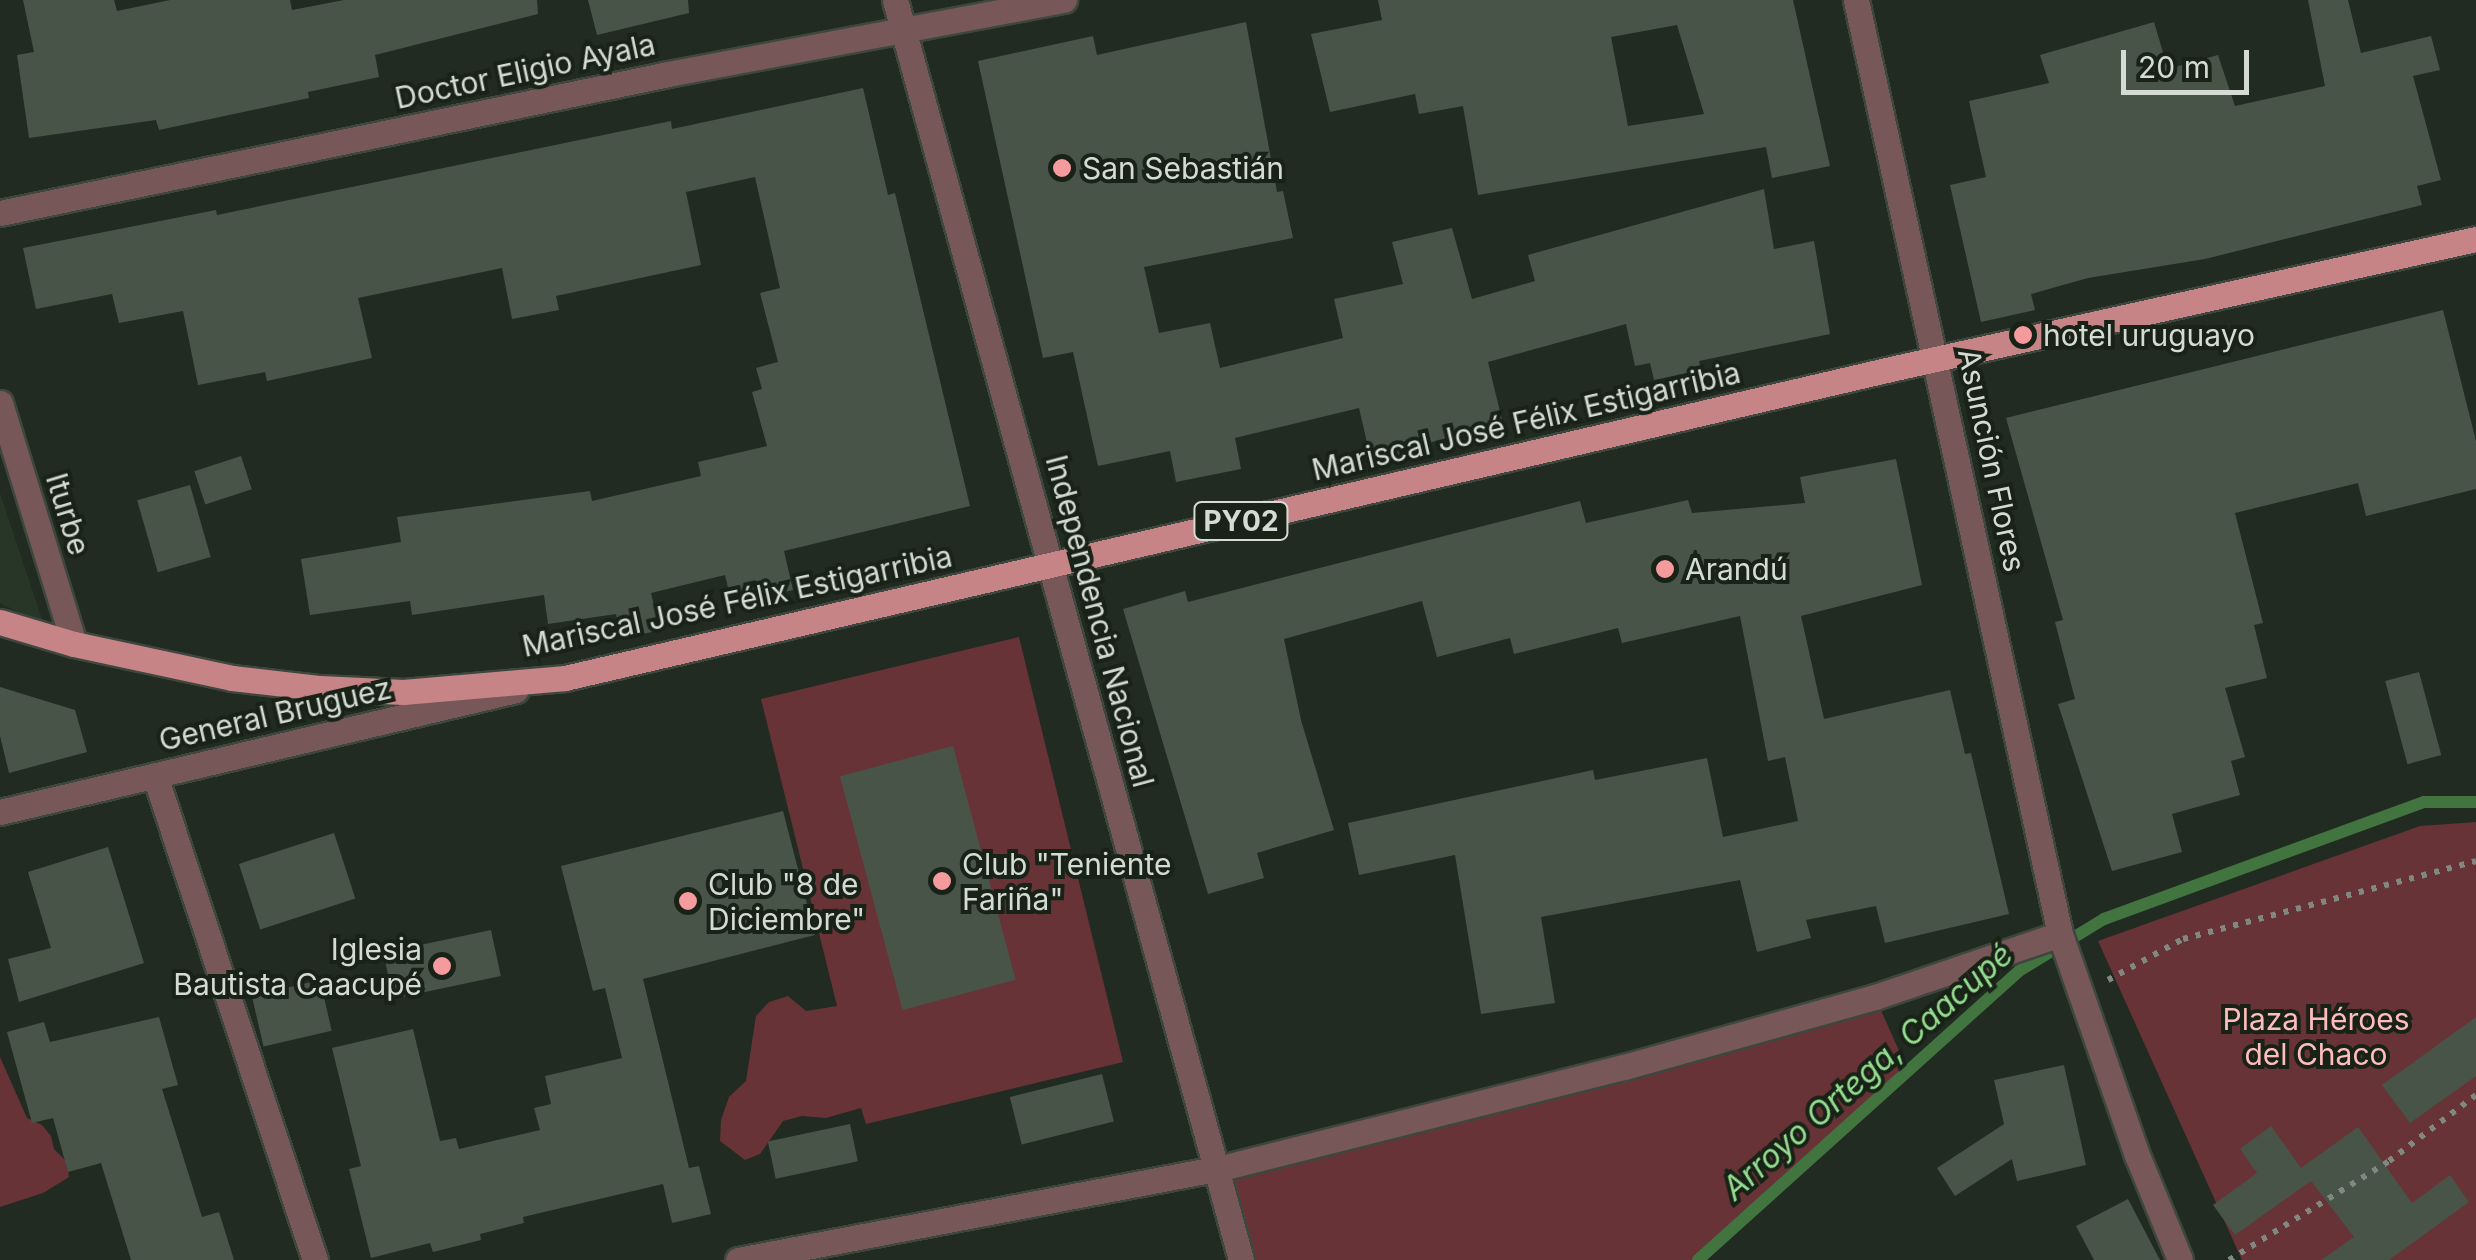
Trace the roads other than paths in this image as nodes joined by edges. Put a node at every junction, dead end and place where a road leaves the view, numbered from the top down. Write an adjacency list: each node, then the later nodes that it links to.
1 (896, 0): 4 (street, Independencia Nacional)
2 (1064, 0): 4 (street, Doctor Eligio Ayala)
3 (1856, 0): 7 (street, Asunción Flores)
4 (903, 31): 5 (street, Doctor Eligio Ayala); 9 (street, Independencia Nacional)
5 (0, 214)
6 (2476, 239): 7 (main road, Mariscal José Félix Estigarribia / PY02)
7 (1937, 358): 9 (main road, Mariscal José Félix Estigarribia / PY02); 15 (street, Asunción Flores)
8 (0, 403): 11 (street, Iturbe)
9 (1051, 565): 12 (main road, Mariscal José Félix Estigarribia / PY02); 16 (street, Independencia Nacional)
10 (0, 622): 11 (main road, Mariscal José Félix Estigarribia / PY02)
11 (74, 644): 12 (main road, Mariscal José Félix Estigarribia / PY02)
12 (564, 678): 13 (street, General Bruguez)
13 (155, 776): 14 (street, General Bruguez); 17 (street)
14 (0, 812)
15 (2061, 935): 16 (street); 20 (street, Asunción Flores)
16 (1217, 1169): 18 (street); 19 (street, Independencia Nacional)
17 (315, 1260)
18 (738, 1260)
19 (1240, 1260)
20 (2180, 1260)

